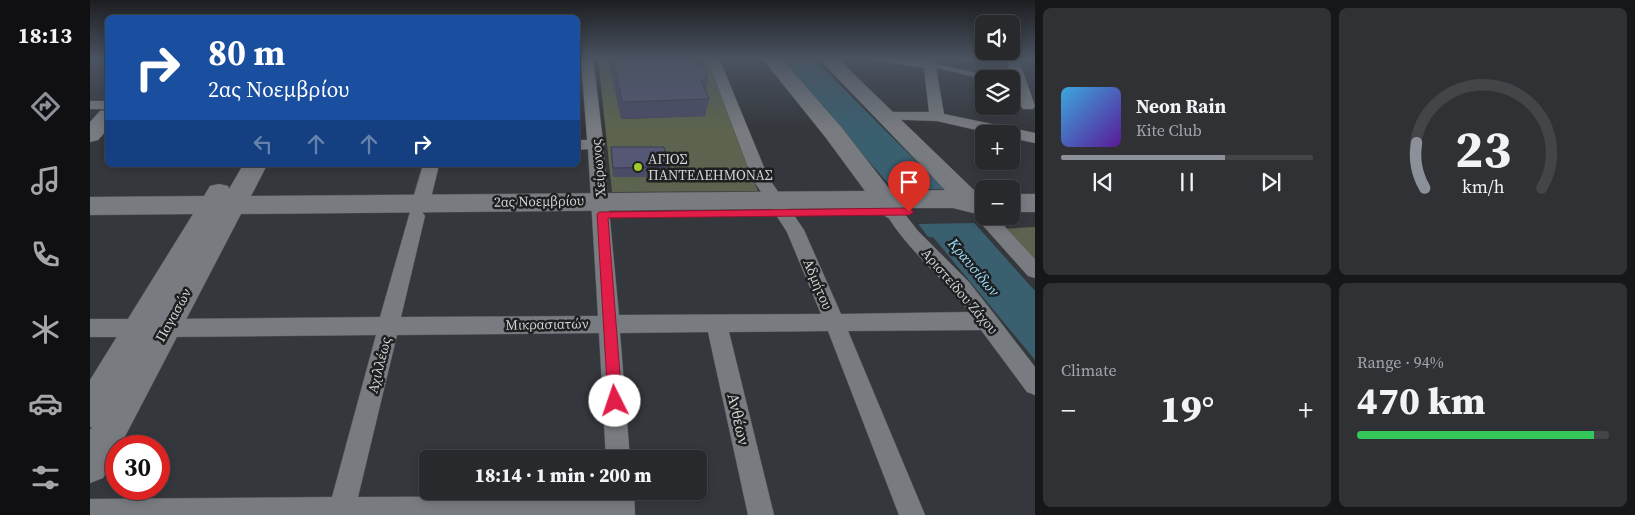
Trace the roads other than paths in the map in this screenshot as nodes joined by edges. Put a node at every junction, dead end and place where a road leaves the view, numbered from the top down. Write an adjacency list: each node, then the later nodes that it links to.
1 (585, 82): 7 (street, Χείρωνος)
2 (722, 82): 22 (street, Αδμήτου)
3 (791, 82): 23 (main road, Αριστείδου Ζάχου)
4 (851, 82): 11 (main road)
5 (932, 82): 12 (street)
6 (1020, 89): 10 (street)
7 (584, 101): 16 (street, Χείρωνος)
8 (90, 105): 9 (street)
9 (105, 105)
10 (1031, 107)
11 (885, 116): 12 (street); 25 (main road)
12 (937, 117): 15 (street)
13 (105, 119): 14 (main road)
14 (90, 135)
15 (1035, 138)
16 (597, 144): 17 (street); 24 (street, Χείρωνος)
17 (580, 145)
18 (234, 167): 27 (main road, Παγασών)
19 (253, 167): 27 (main road, Παγασών)
20 (430, 167): 26 (street, Αχιλλέως)
21 (90, 206): 27 (main road, 2ας Νοεμβρίου)
22 (779, 206): 23 (main road, 2ας Νοεμβρίου); 24 (main road, 2ας Νοεμβρίου); 30 (street, Αδμήτου)
23 (897, 206): 25 (main road, 2ας Νοεμβρίου); 31 (street, Αριστείδου Ζάχου)
24 (602, 208): 26 (main road, 2ας Νοεμβρίου); 33 (street, Χείρωνος)
25 (974, 208): 29 (street)
26 (419, 209): 27 (main road, 2ας Νοεμβρίου); 34 (street, Αχιλλέως)
27 (219, 212): 28 (main road, 2ας Νοεμβρίου); 36 (main road, Παγασών)
28 (90, 222)
29 (1035, 271)
30 (834, 321): 31 (street, Μικρασιατών); 32 (street, Μικρασιατών); 45 (street, Αδμήτου)
31 (988, 321): 37 (street, Αριστείδου Ζάχου)
32 (716, 322): 33 (street, Μικρασιατών); 44 (street, Ανθέων)
33 (609, 323): 34 (street, Μικρασιατών); 39 (street, Χείρωνος)
34 (389, 326): 36 (street, Μικρασιατών); 43 (street, Αχιλλέως)
35 (90, 328): 36 (street, Μικρασιατών)
36 (152, 328): 38 (main road, Παγασών); 40 (main road, Παγασών)
37 (1035, 385)
38 (90, 411)
39 (617, 450)
40 (90, 465)
41 (622, 505): 43 (street)
42 (90, 512): 43 (street)
43 (342, 513)
44 (761, 515)
45 (912, 515)

